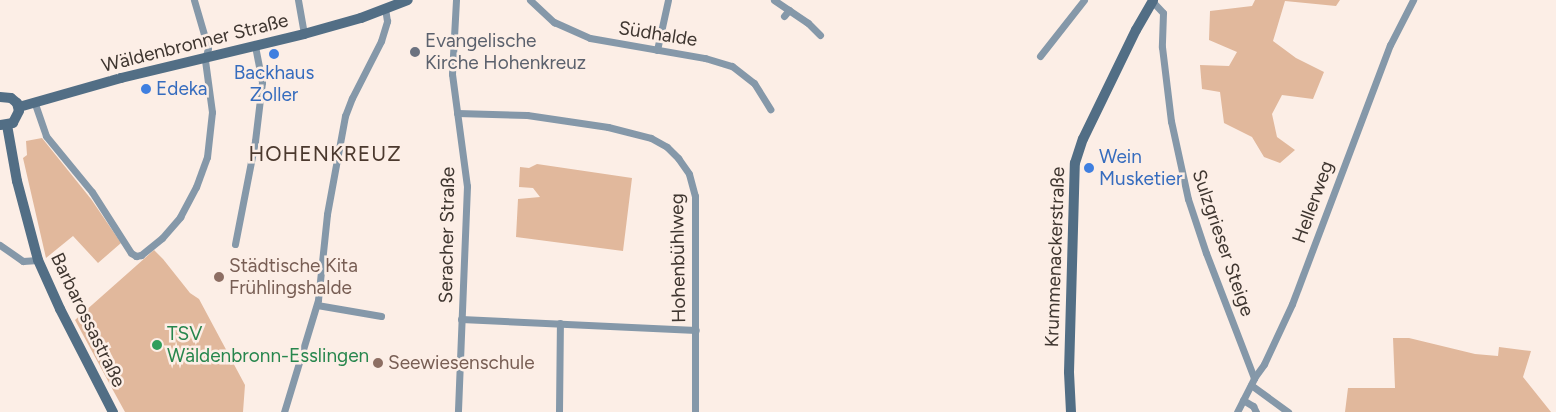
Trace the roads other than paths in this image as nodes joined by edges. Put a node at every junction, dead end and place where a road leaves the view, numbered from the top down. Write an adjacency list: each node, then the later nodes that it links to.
1 (194, 0): 19 (street)
2 (298, 0): 14 (street)
3 (408, 0): 11 (street, Wäldenbronner Straße)
4 (456, 0): 24 (street, Seracher Straße)
5 (530, 0): 17 (street, Südhalde)
6 (668, 0): 17 (street)
7 (774, 0): 12 (street)
8 (1084, 0): 18 (street)
9 (1153, 0): 34 (street, Sulzgrieser Steige); 41 (street, Krummenackerstraße)
10 (1413, 0): 34 (street, Hellerweg)
11 (385, 9): 14 (street, Wäldenbronner Straße); 29 (street)
12 (789, 10): 13 (street); 15 (street)
13 (784, 16)
14 (304, 34): 16 (street, Wäldenbronner Straße)
15 (820, 35)
16 (255, 47): 19 (street, Wäldenbronner Straße); 26 (street)
17 (657, 50): 23 (street, Südhalde)
18 (1040, 56)
19 (206, 60): 21 (street, Wäldenbronner Straße); 21 (street)
20 (0, 97): 22 (street)
21 (34, 101): 22 (street, Wäldenbronner Straße)
22 (18, 106): 25 (street)
23 (770, 110)
24 (457, 113): 31 (street, Seracher Straße); 33 (street, Hohenbühlweg)
25 (4, 125): 28 (street, Barbarossastraße)
26 (235, 244)
27 (0, 245): 28 (street)
28 (38, 260): 36 (street, Barbarossastraße)
29 (317, 306): 30 (street); 37 (street)
30 (381, 316)
31 (461, 319): 32 (street); 38 (street, Seracher Straße)
32 (560, 324): 33 (street); 39 (street)
33 (696, 330): 40 (street, Hohenbühlweg)
34 (1253, 381): 35 (street, Hellerweg); 44 (street)
35 (1244, 400): 42 (street, Hellerweg); 43 (street)
36 (113, 412)
37 (284, 412)
38 (458, 412)
39 (559, 412)
40 (695, 412)
41 (1071, 412)
42 (1237, 412)
43 (1256, 412)
44 (1288, 412)

